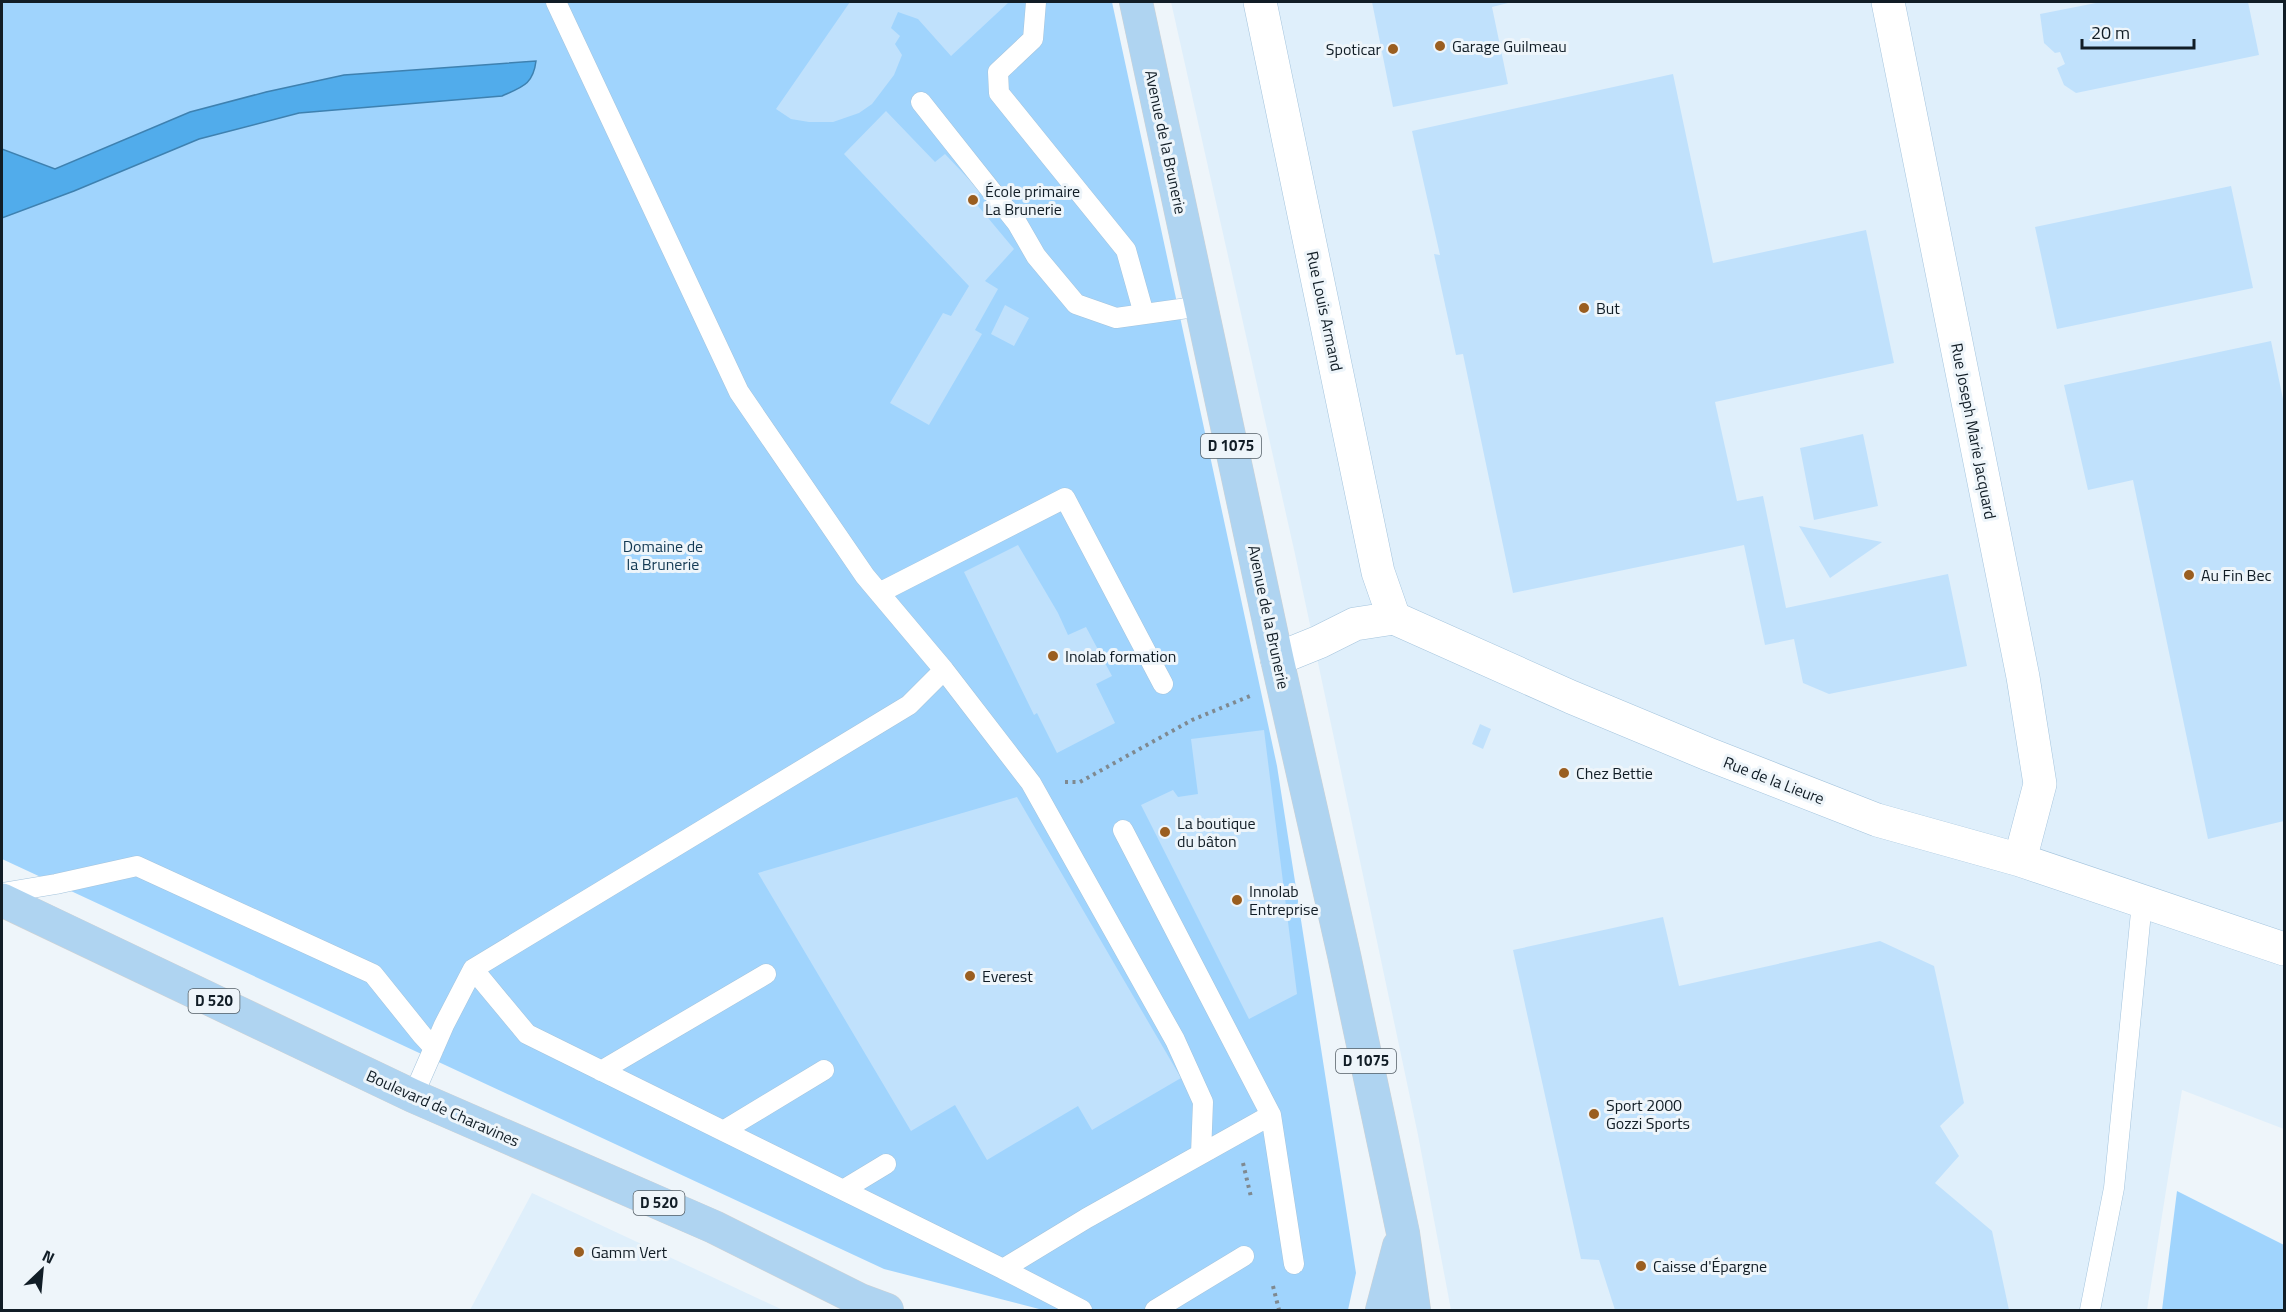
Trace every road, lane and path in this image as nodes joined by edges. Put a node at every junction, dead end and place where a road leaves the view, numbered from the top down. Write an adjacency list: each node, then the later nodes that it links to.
1 (556, 2): 9 (lane)
2 (1036, 2): 8 (lane)
3 (1136, 2): 7 (main road, Avenue de la Brunerie / D 1075)
4 (1260, 2): 10 (street, Rue Louis Armand)
5 (1888, 2): 17 (street, Rue Joseph Marie Jacquard)
6 (921, 102): 8 (lane)
7 (1202, 306): 8 (lane); 11 (main road, Avenue de la Brunerie / D 1075)
8 (1144, 314)
9 (879, 593): 12 (lane); 13 (lane)
10 (1394, 618): 11 (street); 17 (street, Rue de la Lieure)
11 (1277, 659): 33 (main road, Avenue de la Brunerie / D 1075)
12 (944, 669): 15 (lane); 22 (lane)
13 (1163, 684)
14 (1254, 694): 15 (path)
15 (1031, 783): 30 (lane)
16 (1123, 830): 28 (lane)
17 (2020, 860): 20 (street, Rue de la Lieure)
18 (2, 893): 24 (lane)
19 (2, 900): 27 (main road, Boulevard de Charavines / D 520)
20 (2142, 902): 21 (street, Rue de la Lieure); 42 (lane)
21 (2284, 949)
22 (473, 969): 24 (lane); 26 (lane)
23 (766, 974): 26 (lane)
24 (434, 1048): 27 (lane)
25 (824, 1070): 29 (lane)
26 (601, 1071): 29 (lane)
27 (413, 1096): 37 (main road, Boulevard de Charavines / D 520)
28 (1271, 1114): 30 (lane); 35 (lane)
29 (723, 1131): 32 (lane)
30 (1201, 1154): 36 (lane)
31 (886, 1164): 32 (lane)
32 (843, 1190): 36 (lane)
33 (1403, 1233): 40 (main road, Avenue de la Brunerie / D 1075); 41 (main road, Avenue de la Brunerie / D 1075)
34 (1244, 1256): 39 (lane)
35 (1294, 1264)
36 (1003, 1269): 38 (lane)
37 (887, 1311)
38 (1082, 1311)
39 (1155, 1311)
40 (1382, 1311)
41 (1414, 1311)
42 (2090, 1311)

